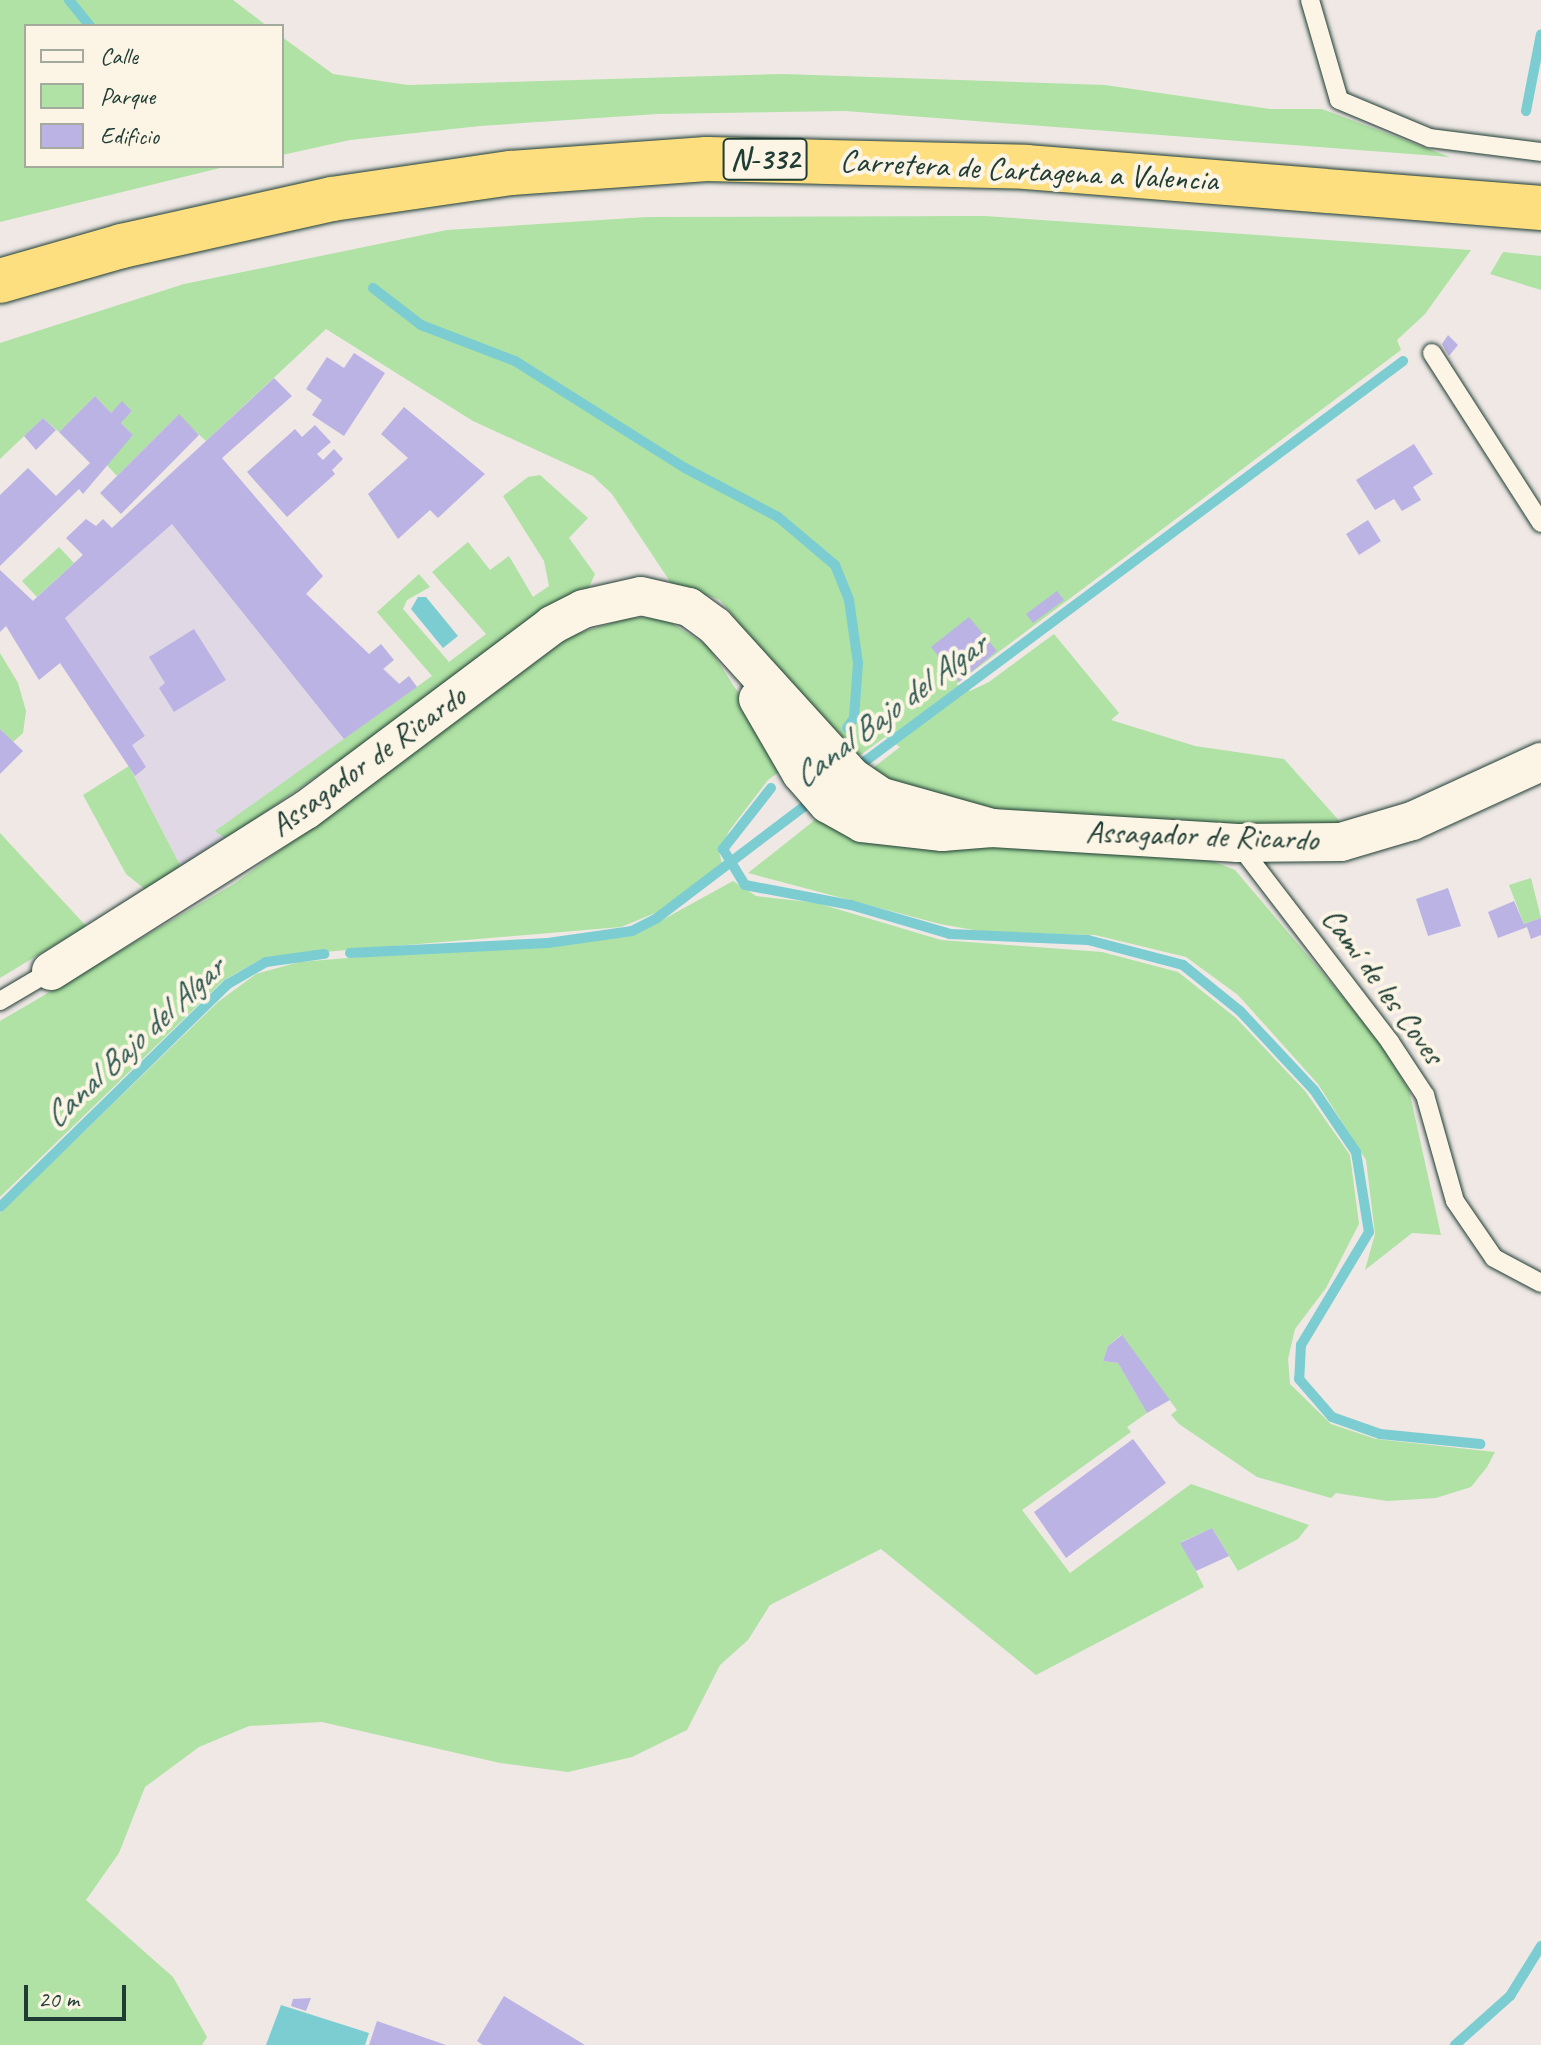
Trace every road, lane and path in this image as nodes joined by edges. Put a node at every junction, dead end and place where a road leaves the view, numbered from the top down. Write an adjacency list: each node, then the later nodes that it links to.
1 (1310, 0): 2 (lane)
2 (1541, 152)
3 (1541, 208): 4 (highway, Carretera de Cartagena a Valencia / N-332)
4 (0, 281)
5 (1432, 353): 6 (lane)
6 (1541, 523)
7 (1541, 762): 8 (street, Assagador de Ricardo)
8 (1238, 843): 9 (street, Assagador de Ricardo); 11 (lane, Camí de les Coves)
9 (51, 971): 10 (lane, Assagador de Ricardo)
10 (0, 1001)
11 (1541, 1283)

